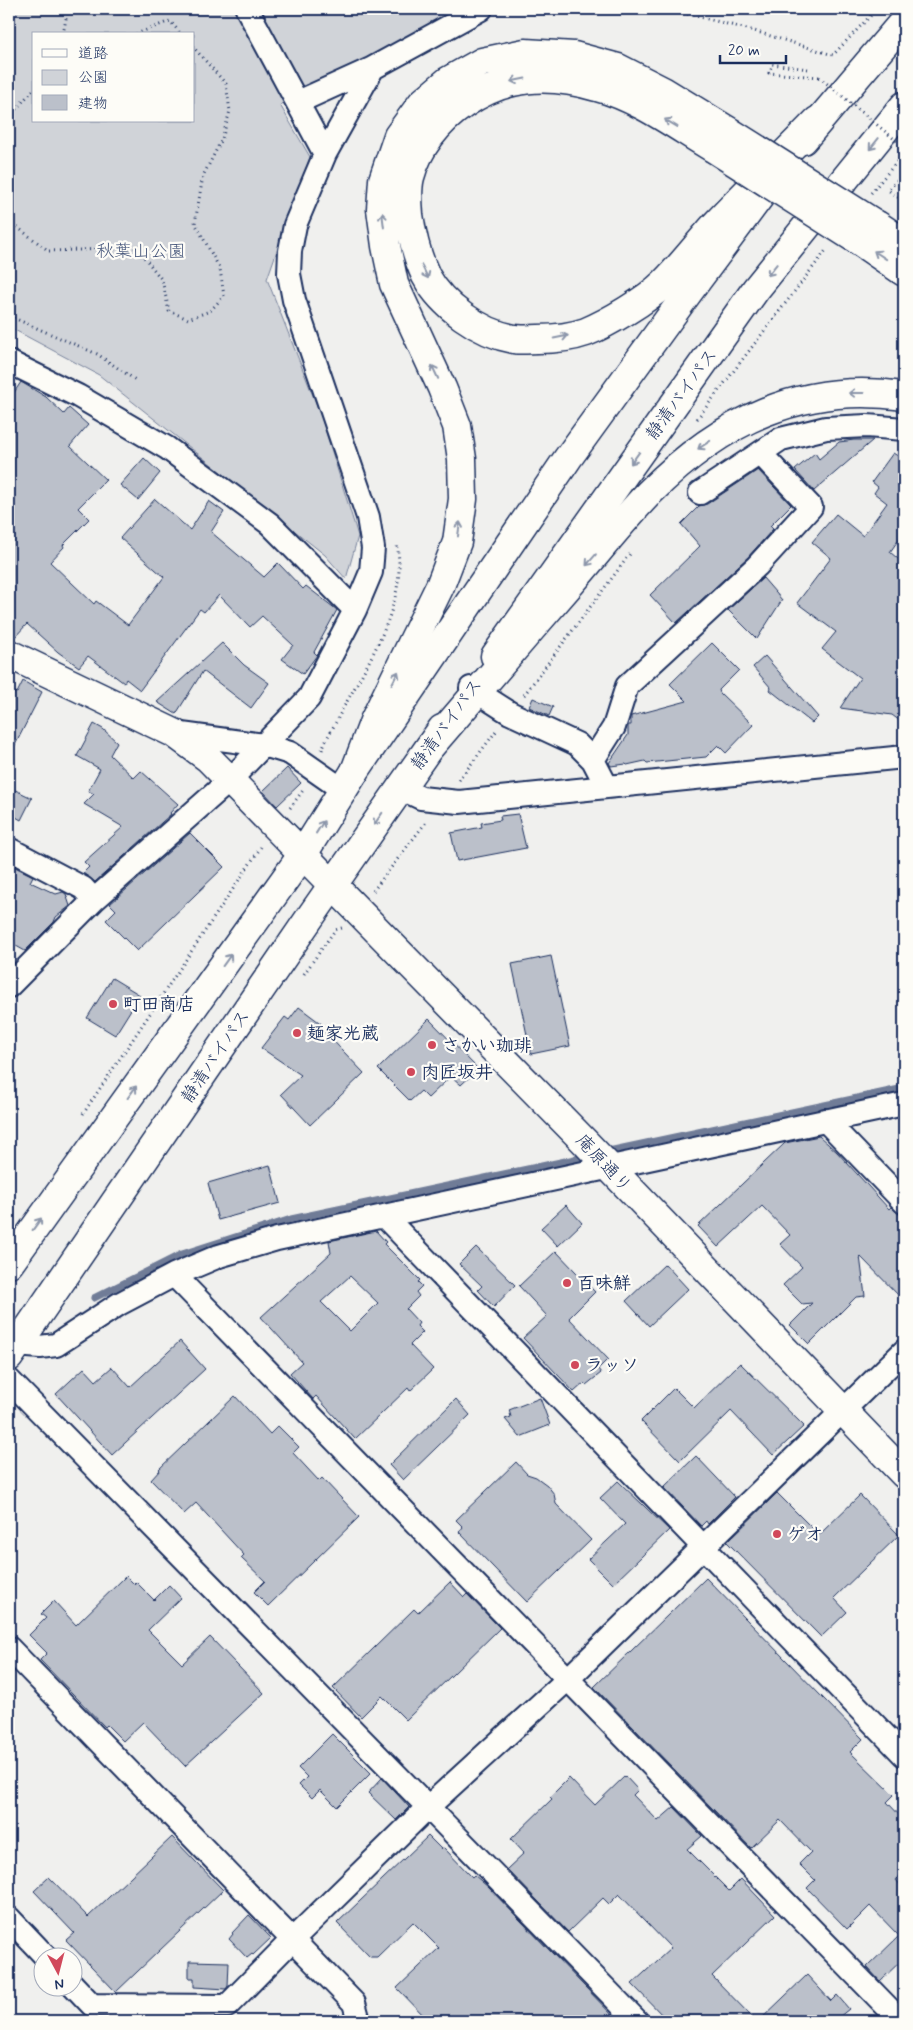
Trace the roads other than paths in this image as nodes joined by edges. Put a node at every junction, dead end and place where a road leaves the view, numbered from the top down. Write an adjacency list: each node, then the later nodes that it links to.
1 (247, 9): 5 (street)
2 (481, 9): 4 (street)
3 (904, 21): 7 (main road)
4 (373, 68): 5 (street); 9 (street)
5 (298, 102): 9 (street)
6 (904, 106): 20 (main road, 静清バイパス, one-way to 20)
7 (817, 122): 8 (main road, one-way to 7); 26 (main road)
8 (722, 140): 10 (main road, bridge); 26 (main road, one-way to 8)
9 (325, 154): 18 (street)
10 (855, 235): 11 (main road); 12 (main road, one-way to 10)
11 (904, 243)
12 (904, 272)
13 (9, 362): 18 (street)
14 (904, 396): 20 (main road, one-way to 20)
15 (904, 429): 16 (street)
16 (760, 453): 17 (street); 24 (street)
17 (700, 493)
18 (355, 610): 22 (street)
19 (9, 654): 21 (main road, 庵原通り)
20 (474, 690): 24 (street); 28 (main road, 静清バイパス)
21 (174, 734): 22 (street); 25 (main road, 庵原通り)
22 (264, 745): 25 (street); 26 (street)
23 (904, 757): 27 (street)
24 (593, 760): 27 (street)
25 (230, 780): 30 (main road, 庵原通り); 32 (street)
26 (349, 780): 30 (main road, one-way to 26)
27 (607, 787): 28 (street)
28 (400, 788): 31 (main road, 静清バイパス, one-way to 31)
29 (9, 849): 32 (street)
30 (303, 854): 31 (main road, 庵原通り); 39 (main road, one-way to 30)
31 (333, 883): 36 (main road, 庵原通り); 41 (main road, 静清バイパス)
32 (94, 900): 33 (street)
33 (9, 986)
34 (904, 1104): 35 (street)
35 (824, 1120): 36 (street); 37 (street)
36 (606, 1164): 38 (street); 44 (main road, 庵原通り)
37 (904, 1202)
38 (384, 1216): 40 (street); 46 (street)
39 (9, 1264)
40 (174, 1275): 41 (street); 48 (street)
41 (13, 1351)
42 (904, 1351): 44 (street)
43 (9, 1380): 50 (street)
44 (842, 1410): 45 (main road, 庵原通り); 46 (street)
45 (904, 1474)
46 (702, 1548): 48 (street); 49 (street)
47 (9, 1648): 52 (street)
48 (568, 1678): 50 (street); 57 (street)
49 (904, 1755)
50 (428, 1807): 52 (street); 56 (street)
51 (9, 1918): 53 (street)
52 (293, 1939): 54 (street); 55 (street)
53 (38, 1948)
54 (82, 1994)
55 (359, 2021)
56 (637, 2021)
57 (901, 2021)

